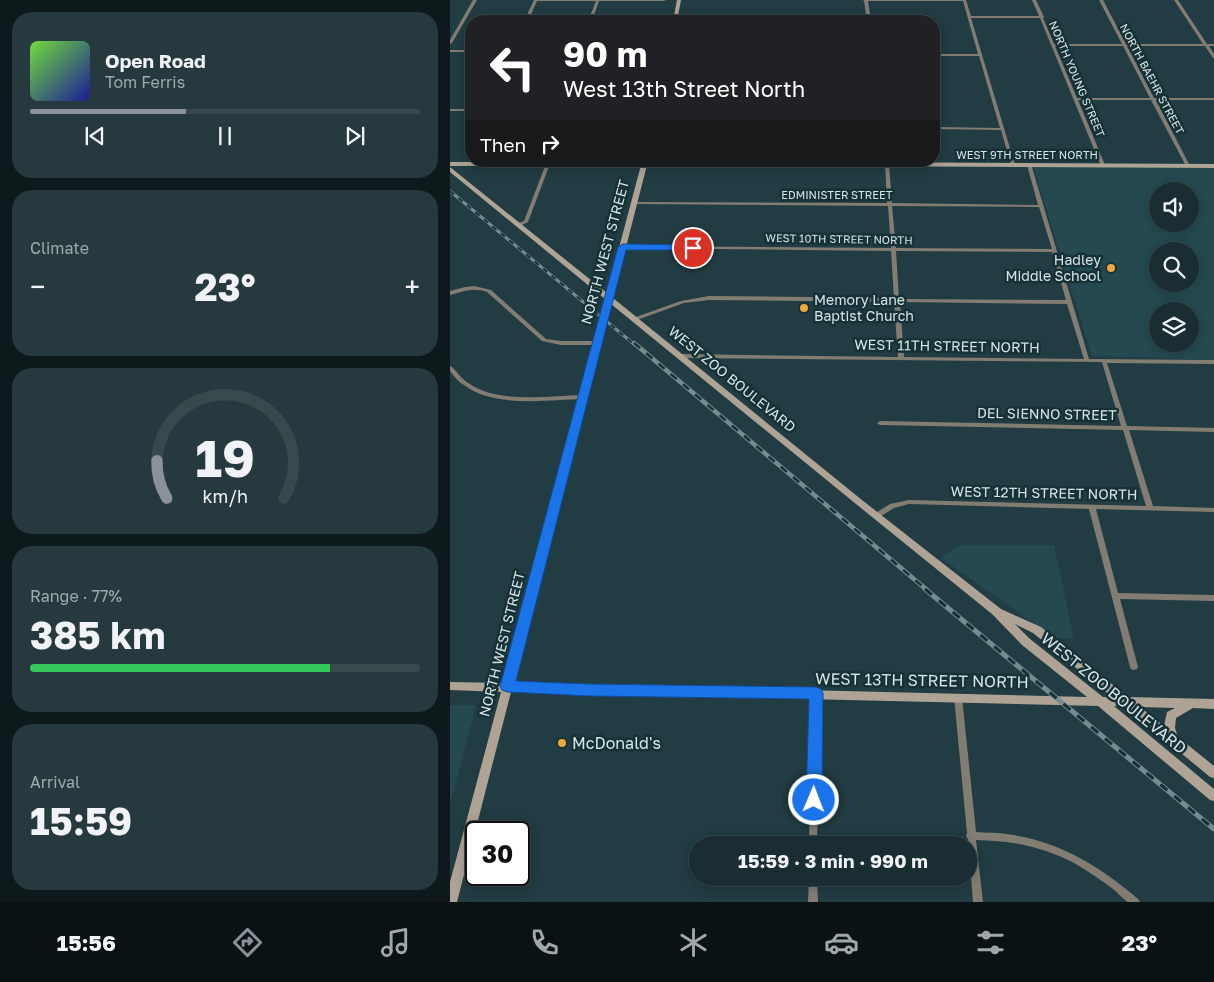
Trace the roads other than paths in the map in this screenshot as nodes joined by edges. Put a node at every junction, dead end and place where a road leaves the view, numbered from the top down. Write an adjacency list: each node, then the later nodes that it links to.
1 (475, 0): 11 (street)
2 (536, 0): 3 (street); 12 (street)
3 (598, 0): 4 (street); 13 (street)
4 (664, 0)
5 (680, 0): 14 (main road)
6 (866, 0): 7 (street); 15 (street)
7 (964, 0): 17 (street)
8 (1034, 0): 18 (street, NORTH YOUNG STREET)
9 (1101, 0): 21 (street, NORTH BAEHR STREET)
10 (1176, 0): 22 (street)
11 (466, 15)
12 (529, 15)
13 (592, 15)
14 (676, 15)
15 (868, 15)
16 (465, 17): 19 (street)
17 (969, 17): 18 (street); 27 (street)
18 (1042, 17): 20 (street, NORTH YOUNG STREET)
19 (450, 42)
20 (1053, 45): 21 (street); 29 (street, NORTH YOUNG STREET)
21 (1124, 45): 22 (street); 30 (street, NORTH BAEHR STREET)
22 (1206, 45): 23 (street); 28 (street)
23 (1214, 45)
24 (450, 51): 25 (street)
25 (465, 51)
26 (940, 55): 27 (street)
27 (980, 55): 35 (street)
28 (1214, 57)
29 (1076, 99): 30 (street); 41 (street, NORTH YOUNG STREET)
30 (1153, 99): 31 (street); 42 (street, NORTH BAEHR STREET)
31 (1214, 99)
32 (450, 110): 33 (street)
33 (465, 110)
34 (940, 128): 35 (street)
35 (1002, 129): 39 (street)
36 (450, 164): 37 (main road, WEST 9TH STREET NORTH)
37 (465, 164)
38 (940, 164): 39 (main road, WEST 9TH STREET NORTH)
39 (1013, 165): 40 (main road, WEST 9TH STREET NORTH)
40 (1029, 165): 41 (main road, WEST 9TH STREET NORTH); 50 (street)
41 (1103, 165): 42 (main road, WEST 9TH STREET NORTH)
42 (1188, 166): 43 (main road, WEST 9TH STREET NORTH)
43 (1214, 166)
44 (547, 167): 51 (street)
45 (644, 167): 48 (main road, NORTH WEST STREET)
46 (887, 167): 49 (street)
47 (450, 169): 51 (main road, WEST ZOO BOULEVARD)
48 (634, 203): 49 (street, EDMINISTER STREET); 52 (main road, NORTH WEST STREET)
49 (890, 205): 50 (street, EDMINISTER STREET); 53 (street)
50 (1041, 206): 54 (street)
51 (518, 225): 56 (main road, WEST ZOO BOULEVARD)
52 (623, 247): 53 (street, WEST 10TH STREET NORTH); 56 (main road, NORTH WEST STREET)
53 (893, 250): 54 (street, WEST 10TH STREET NORTH); 57 (street)
54 (1054, 251): 58 (street)
55 (450, 293): 60 (street)
56 (609, 298): 59 (main road, WEST ZOO BOULEVARD); 60 (main road, NORTH WEST STREET)
57 (897, 300): 58 (street); 59 (street); 62 (street)
58 (1069, 302): 63 (street)
59 (635, 319): 61 (main road, WEST ZOO BOULEVARD)
60 (597, 343): 67 (main road, NORTH WEST STREET)
61 (680, 356): 62 (street, WEST 11TH STREET NORTH); 74 (main road, WEST ZOO BOULEVARD)
62 (901, 358): 63 (street, WEST 11TH STREET NORTH)
63 (1087, 361): 64 (street, WEST 11TH STREET NORTH)
64 (1104, 361): 65 (street, WEST 11TH STREET NORTH); 69 (street)
65 (1214, 362)
66 (450, 368): 67 (street)
67 (582, 397): 80 (main road, NORTH WEST STREET)
68 (880, 423): 69 (street, DEL SIENNO STREET)
69 (1125, 428): 70 (street, DEL SIENNO STREET); 72 (street)
70 (1214, 430)
71 (1092, 506): 72 (street, WEST 12TH STREET NORTH); 74 (street, WEST 12TH STREET NORTH); 75 (street)
72 (1150, 508): 73 (street, WEST 12TH STREET NORTH)
73 (1214, 510)
74 (876, 516): 77 (main road, WEST ZOO BOULEVARD)
75 (1116, 596): 76 (street); 78 (street)
76 (1214, 598)
77 (996, 611): 83 (main road, WEST ZOO BOULEVARD); 84 (main road, WEST ZOO BOULEVARD)
78 (1134, 667)
79 (450, 686): 80 (main road, WEST 13TH STREET NORTH)
80 (507, 686): 81 (main road, WEST 13TH STREET NORTH); 95 (main road, NORTH WEST STREET)
81 (816, 693): 82 (main road, WEST 13TH STREET NORTH); 90 (street)
82 (958, 697): 83 (main road, WEST 13TH STREET NORTH); 91 (street)
83 (1100, 701): 84 (main road, WEST 13TH STREET NORTH); 89 (main road, WEST ZOO BOULEVARD)
84 (1124, 701): 85 (main road, WEST 13TH STREET NORTH); 87 (main road, WEST ZOO BOULEVARD)
85 (1194, 703): 86 (main road, WEST 13TH STREET NORTH); 87 (main road)
86 (1214, 704)
87 (1173, 740): 88 (main road, WEST ZOO BOULEVARD)
88 (1214, 773)
89 (1214, 796)
90 (813, 836)
91 (970, 836)
92 (977, 836): 98 (street)
93 (813, 886): 96 (street)
94 (976, 886): 97 (street)
95 (451, 902)
96 (813, 902)
97 (978, 902)
98 (1135, 902)

